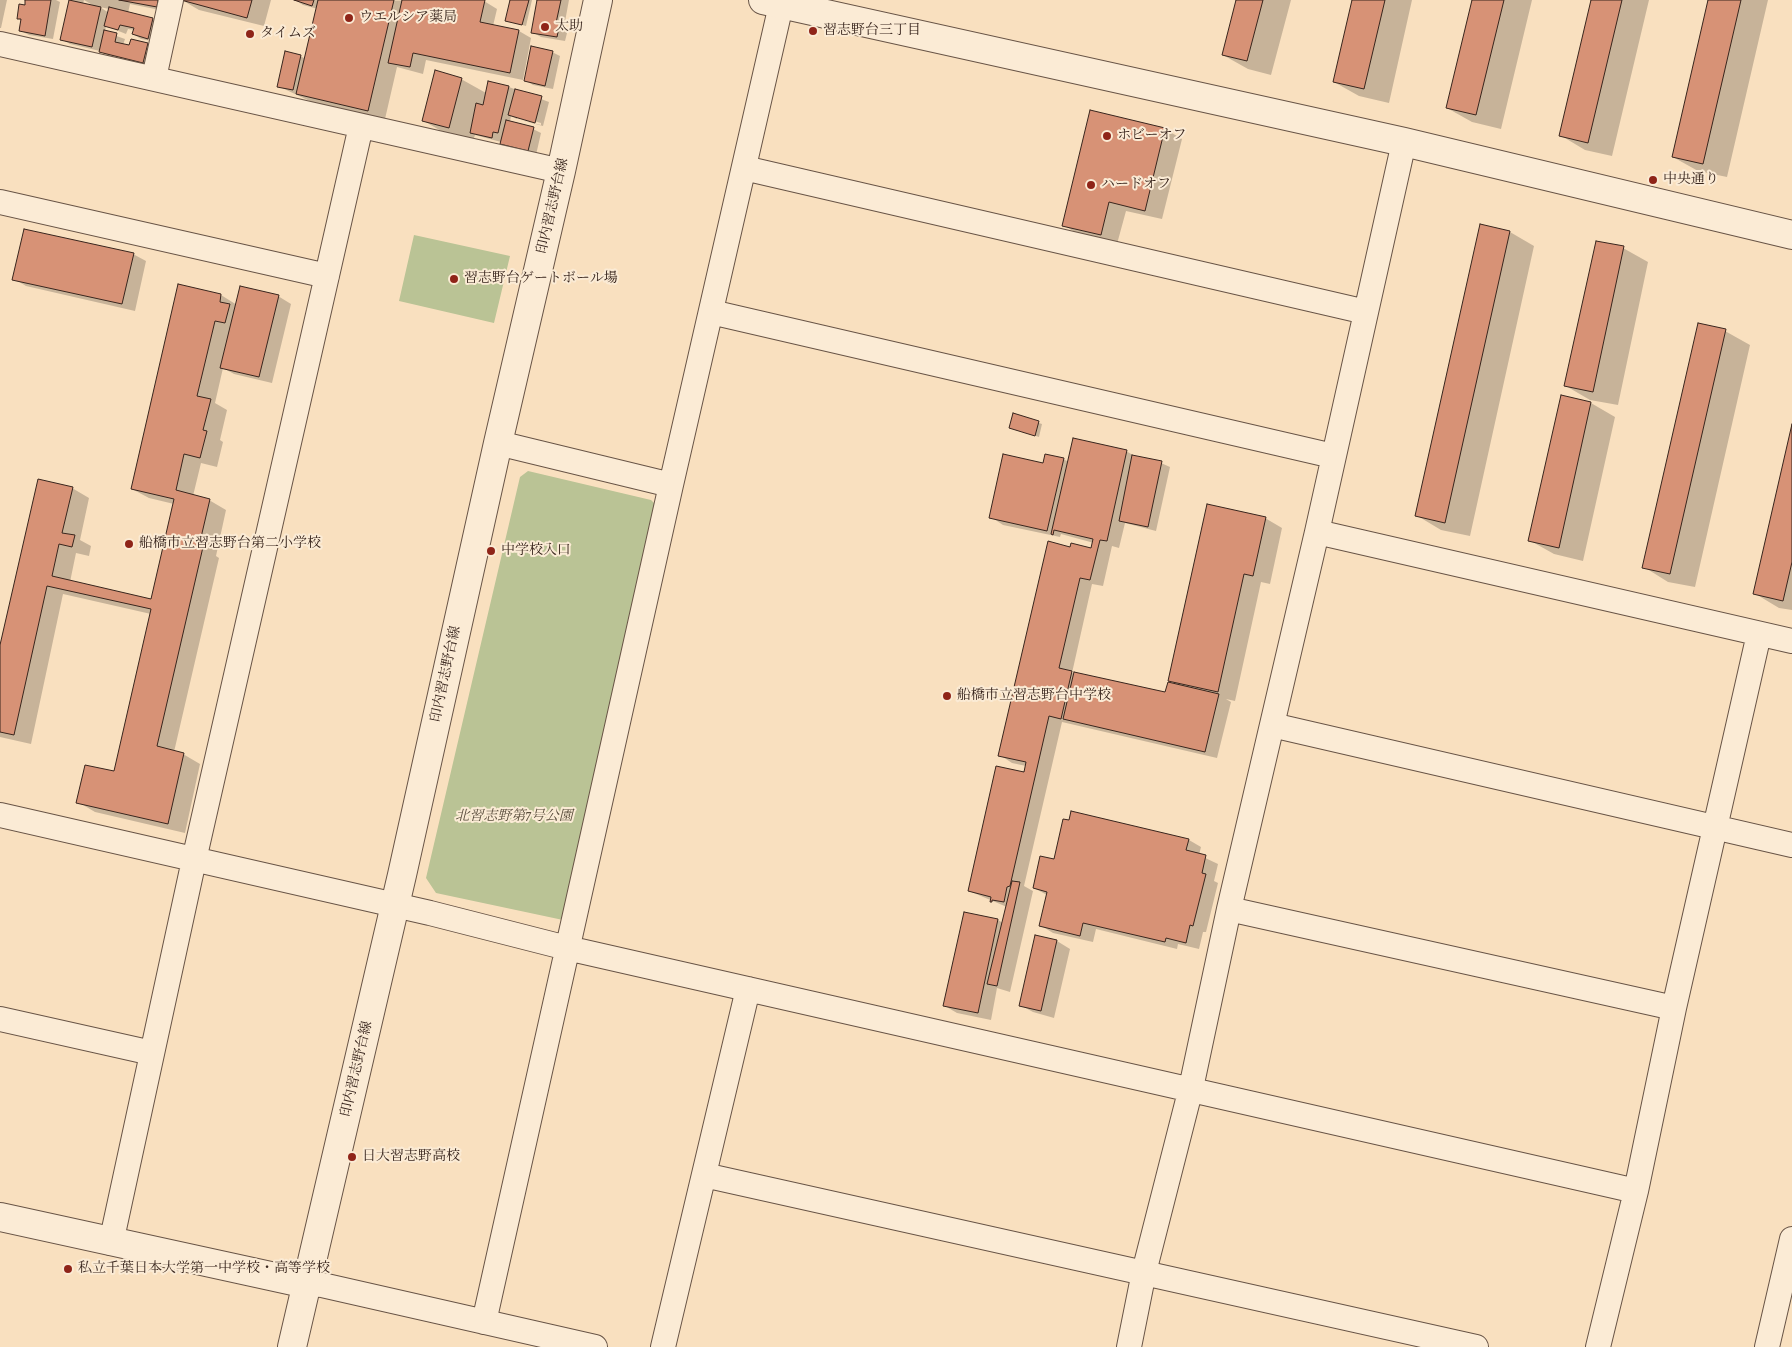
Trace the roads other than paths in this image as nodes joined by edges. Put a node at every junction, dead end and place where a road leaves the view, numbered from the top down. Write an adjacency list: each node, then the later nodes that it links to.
1 (172, 0): 5 (street)
2 (598, 0): 9 (street, 印内習志野台線)
3 (772, 2): 7 (street); 8 (street)
4 (0, 44): 5 (street)
5 (154, 78): 6 (street)
6 (361, 126): 9 (street); 12 (street)
7 (1404, 142): 11 (street); 14 (street)
8 (744, 168): 13 (street); 14 (street)
9 (561, 171): 15 (street, 印内習志野台線)
10 (0, 202): 12 (street)
11 (1792, 235)
12 (326, 276): 25 (street)
13 (711, 312): 16 (street); 17 (street)
14 (1366, 312): 16 (street)
15 (498, 443): 17 (street); 26 (street, 印内習志野台線)
16 (1333, 456): 18 (street)
17 (671, 485): 28 (street)
18 (1317, 532): 19 (street); 21 (street)
19 (1760, 634): 20 (street); 23 (street)
20 (1792, 642)
21 (1272, 725): 23 (street); 27 (street)
22 (0, 815): 25 (street)
23 (1716, 827): 24 (street); 30 (street)
24 (1792, 845)
25 (194, 860): 26 (street); 32 (street)
26 (395, 905): 28 (street); 40 (street, 印内習志野台線)
27 (1229, 909): 30 (street); 33 (street)
28 (567, 948): 29 (street); 41 (street)
29 (748, 989): 33 (street); 34 (street)
30 (1674, 1008): 35 (street)
31 (0, 1019): 32 (street)
32 (152, 1053): 38 (street)
33 (1191, 1088): 35 (street); 39 (street)
34 (704, 1175): 39 (street); 44 (street)
35 (1636, 1190): 47 (street)
36 (0, 1218): 38 (street)
37 (1792, 1239): 48 (street)
38 (110, 1243): 40 (street)
39 (1144, 1272): 45 (street); 46 (street)
40 (307, 1284): 41 (street); 42 (street, 印内習志野台線)
41 (484, 1322): 43 (street)
42 (292, 1347)
43 (595, 1347)
44 (664, 1347)
45 (1129, 1347)
46 (1476, 1347)
47 (1598, 1347)
48 (1767, 1347)

